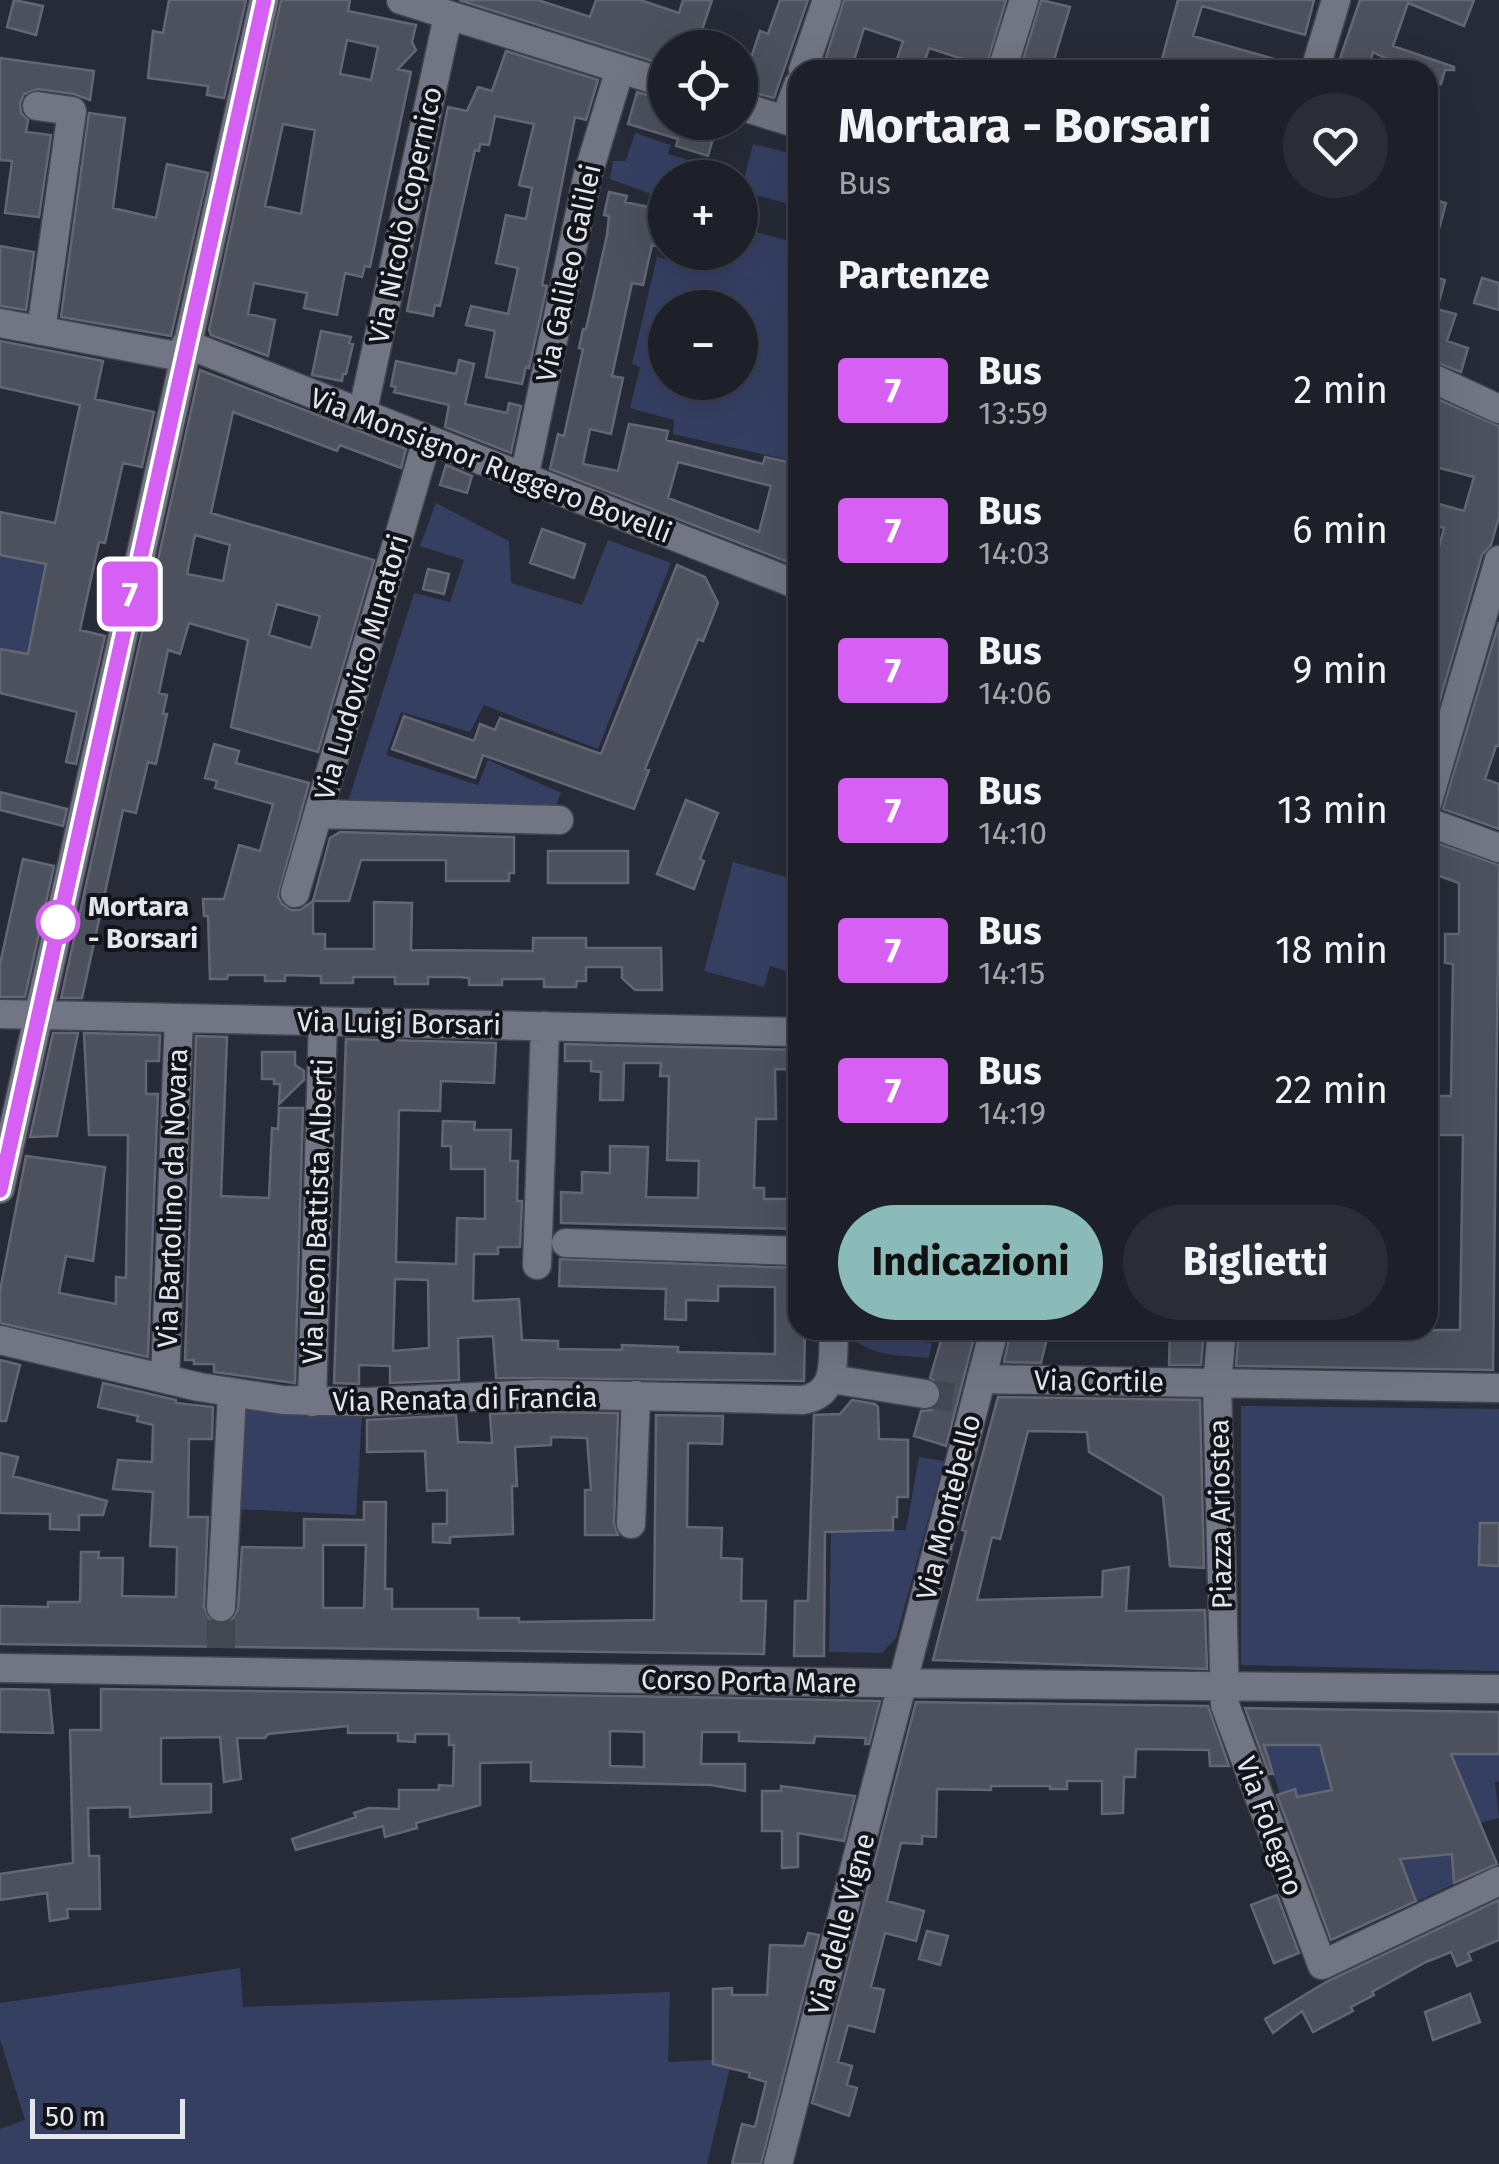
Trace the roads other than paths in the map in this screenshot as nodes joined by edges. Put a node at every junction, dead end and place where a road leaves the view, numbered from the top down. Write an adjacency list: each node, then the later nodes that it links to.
1 (264, 0): 17 (street)
2 (402, 0): 6 (street)
3 (827, 0): 7 (street)
4 (1024, 0): 8 (street)
5 (1336, 0): 9 (street)
6 (448, 16): 10 (street); 20 (street, Via Nicolò Copernico)
7 (806, 60)
8 (1005, 60)
9 (1318, 60)
10 (620, 69): 11 (street); 22 (street, Via Galileo Galilei)
11 (648, 78)
12 (37, 106): 16 (street)
13 (758, 112): 14 (street)
14 (788, 121)
15 (0, 323): 16 (street, Via Monsignor Ruggero Bovelli)
16 (41, 331): 17 (street, Via Monsignor Ruggero Bovelli)
17 (184, 351): 20 (street, Via Monsignor Ruggero Bovelli); 32 (street)
18 (1438, 381): 19 (street)
19 (1499, 408)
20 (362, 415): 21 (street, Via Monsignor Ruggero Bovelli)
21 (427, 440): 22 (street, Via Monsignor Ruggero Bovelli); 26 (street, Via Ludovico Muratori)
22 (524, 478): 24 (street, Via Monsignor Ruggero Bovelli)
23 (1499, 560): 25 (street)
24 (788, 581)
25 (1438, 767)
26 (318, 814): 27 (street); 30 (street, Via Ludovico Muratori)
27 (559, 820)
28 (1438, 826): 29 (street)
29 (1499, 848)
30 (295, 894)
31 (0, 1014): 32 (street, Via Luigi Borsari)
32 (38, 1014): 33 (street, Via Luigi Borsari); 37 (street)
33 (179, 1018): 34 (street, Via Luigi Borsari); 45 (street, Via Bartolino da Novara)
34 (323, 1021): 35 (street, Via Luigi Borsari); 53 (street, Via Leon Battista Alberti)
35 (545, 1026): 36 (street, Via Luigi Borsari); 40 (street)
36 (788, 1032)
37 (0, 1189)
38 (566, 1243): 39 (street)
39 (788, 1251)
40 (537, 1265)
41 (0, 1340): 45 (street, Via Renata di Francia)
42 (833, 1340): 46 (street)
43 (990, 1340): 49 (street, Via Montebello)
44 (1221, 1340): 47 (street)
45 (165, 1378): 50 (street, Via Renata di Francia)
46 (831, 1379): 51 (street); 52 (street, Via Renata di Francia)
47 (1217, 1384): 48 (street, Piazza Ariostea); 49 (street, Via Cortile); 58 (street, Piazza Ariostea)
48 (1499, 1388)
49 (972, 1392): 57 (street, Via Montebello)
50 (232, 1394): 53 (street, Via Renata di Francia); 55 (street)
51 (925, 1394)
52 (636, 1396): 53 (street, Via Renata di Francia); 54 (street)
53 (312, 1402)
54 (632, 1524)
55 (221, 1607)
56 (0, 1668): 57 (street, Corso Porta Mare)
57 (903, 1684): 58 (street, Corso Porta Mare); 61 (street, Via delle Vigne)
58 (1224, 1687): 59 (street, Corso Porta Mare); 60 (street, Via Folegno)
59 (1499, 1689)
60 (1499, 1881)
61 (778, 2164)

